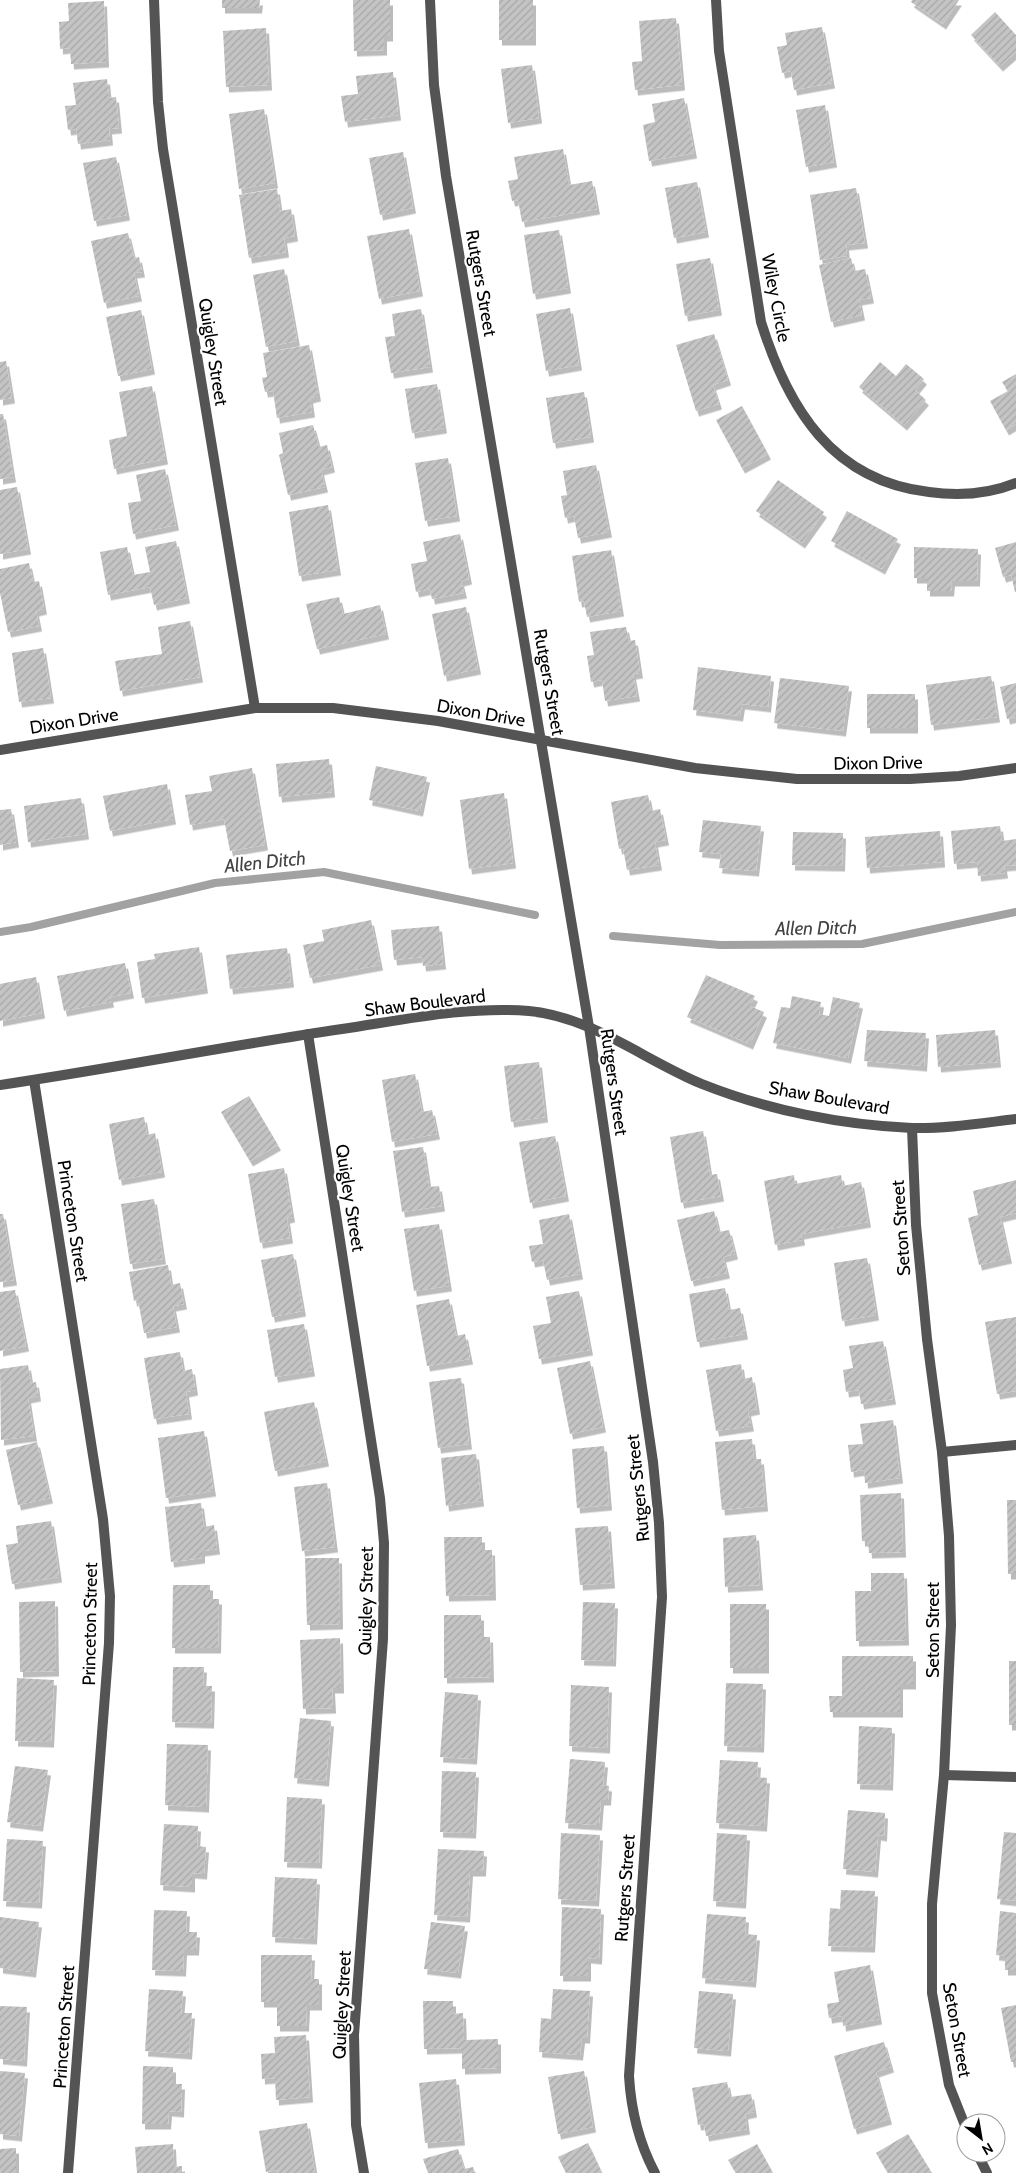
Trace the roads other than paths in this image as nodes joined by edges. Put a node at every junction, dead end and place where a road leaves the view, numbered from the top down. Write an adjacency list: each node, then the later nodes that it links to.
1 (154, 0): 5 (street, Quigley Street)
2 (430, 0): 6 (street, Rutgers Street)
3 (716, 0): 4 (street, Wiley Circle)
4 (1016, 484)
5 (255, 708): 6 (street, Dixon Drive); 7 (street, Dixon Drive)
6 (543, 740): 8 (street, Dixon Drive); 9 (street, Rutgers Street)
7 (0, 750)
8 (1016, 768)
9 (589, 1027): 10 (street, Shaw Boulevard); 14 (street, Shaw Boulevard); 22 (street, Rutgers Street)
10 (308, 1034): 11 (street, Shaw Boulevard); 21 (street, Quigley Street)
11 (34, 1080): 12 (street, Shaw Boulevard); 20 (street, Princeton Street)
12 (0, 1085)
13 (1016, 1119): 14 (street, Shaw Boulevard)
14 (912, 1128): 16 (street, Seton Street)
15 (1016, 1445): 16 (street)
16 (942, 1452): 17 (street, Seton Street)
17 (944, 1775): 18 (street); 19 (street, Seton Street)
18 (1016, 1777)
19 (960, 2113)
20 (68, 2173)
21 (364, 2173)
22 (656, 2173)

